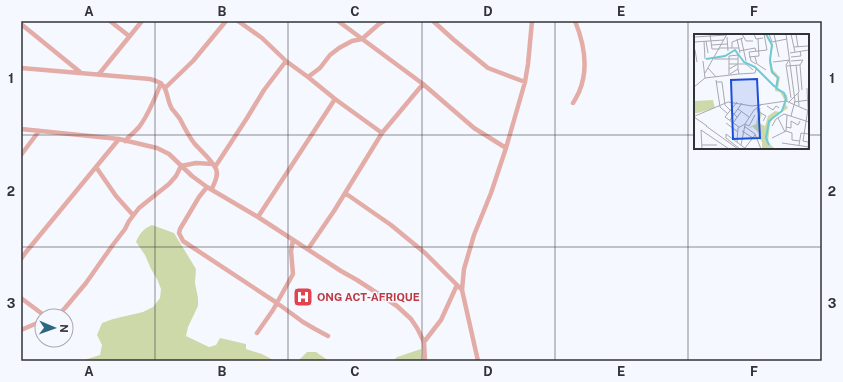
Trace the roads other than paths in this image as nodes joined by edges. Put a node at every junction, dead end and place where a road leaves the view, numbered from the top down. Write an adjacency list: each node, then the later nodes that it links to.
1 (110, 21): 11 (street)
2 (142, 21): 11 (street)
3 (226, 21): 21 (street)
4 (238, 21): 13 (street)
5 (338, 21): 12 (street)
6 (384, 21): 12 (street)
7 (433, 21): 18 (street)
8 (532, 21): 18 (street)
9 (575, 21): 23 (street)
10 (21, 24): 15 (street)
11 (129, 36): 16 (street)
12 (362, 39): 17 (street); 20 (street)
13 (286, 61): 17 (street); 32 (street)
14 (21, 68): 15 (street)
15 (80, 73): 16 (street)
16 (99, 74): 19 (street)
17 (308, 78): 22 (street)
18 (525, 82): 29 (street)
19 (161, 83): 21 (street); 28 (street)
20 (424, 84): 26 (street); 29 (street)
21 (165, 88): 32 (street)
22 (334, 99): 26 (street); 37 (street)
23 (573, 103)
24 (21, 129): 25 (street)
25 (39, 131): 27 (street); 30 (street)
26 (382, 133): 35 (street)
27 (119, 140): 28 (street); 33 (street)
28 (125, 140): 31 (street)
29 (506, 148): 42 (street)
30 (21, 155)
31 (181, 166): 32 (street); 34 (street); 36 (street)
32 (214, 166): 34 (street)
33 (96, 167): 36 (street); 40 (street)
34 (209, 188): 37 (street); 44 (street)
35 (345, 193): 39 (street); 41 (street)
36 (133, 215): 46 (street)
37 (258, 217): 38 (street)
38 (293, 240): 39 (street); 44 (street)
39 (308, 249): 51 (street)
40 (21, 259)
41 (456, 285): 42 (street); 51 (street)
42 (462, 290): 53 (street)
43 (21, 298): 45 (street)
44 (277, 303): 49 (street); 50 (street)
45 (34, 308)
46 (65, 308)
47 (34, 324): 48 (street)
48 (21, 330)
49 (257, 333)
50 (328, 336)
51 (424, 342): 52 (street)
52 (425, 361)
53 (478, 361)

